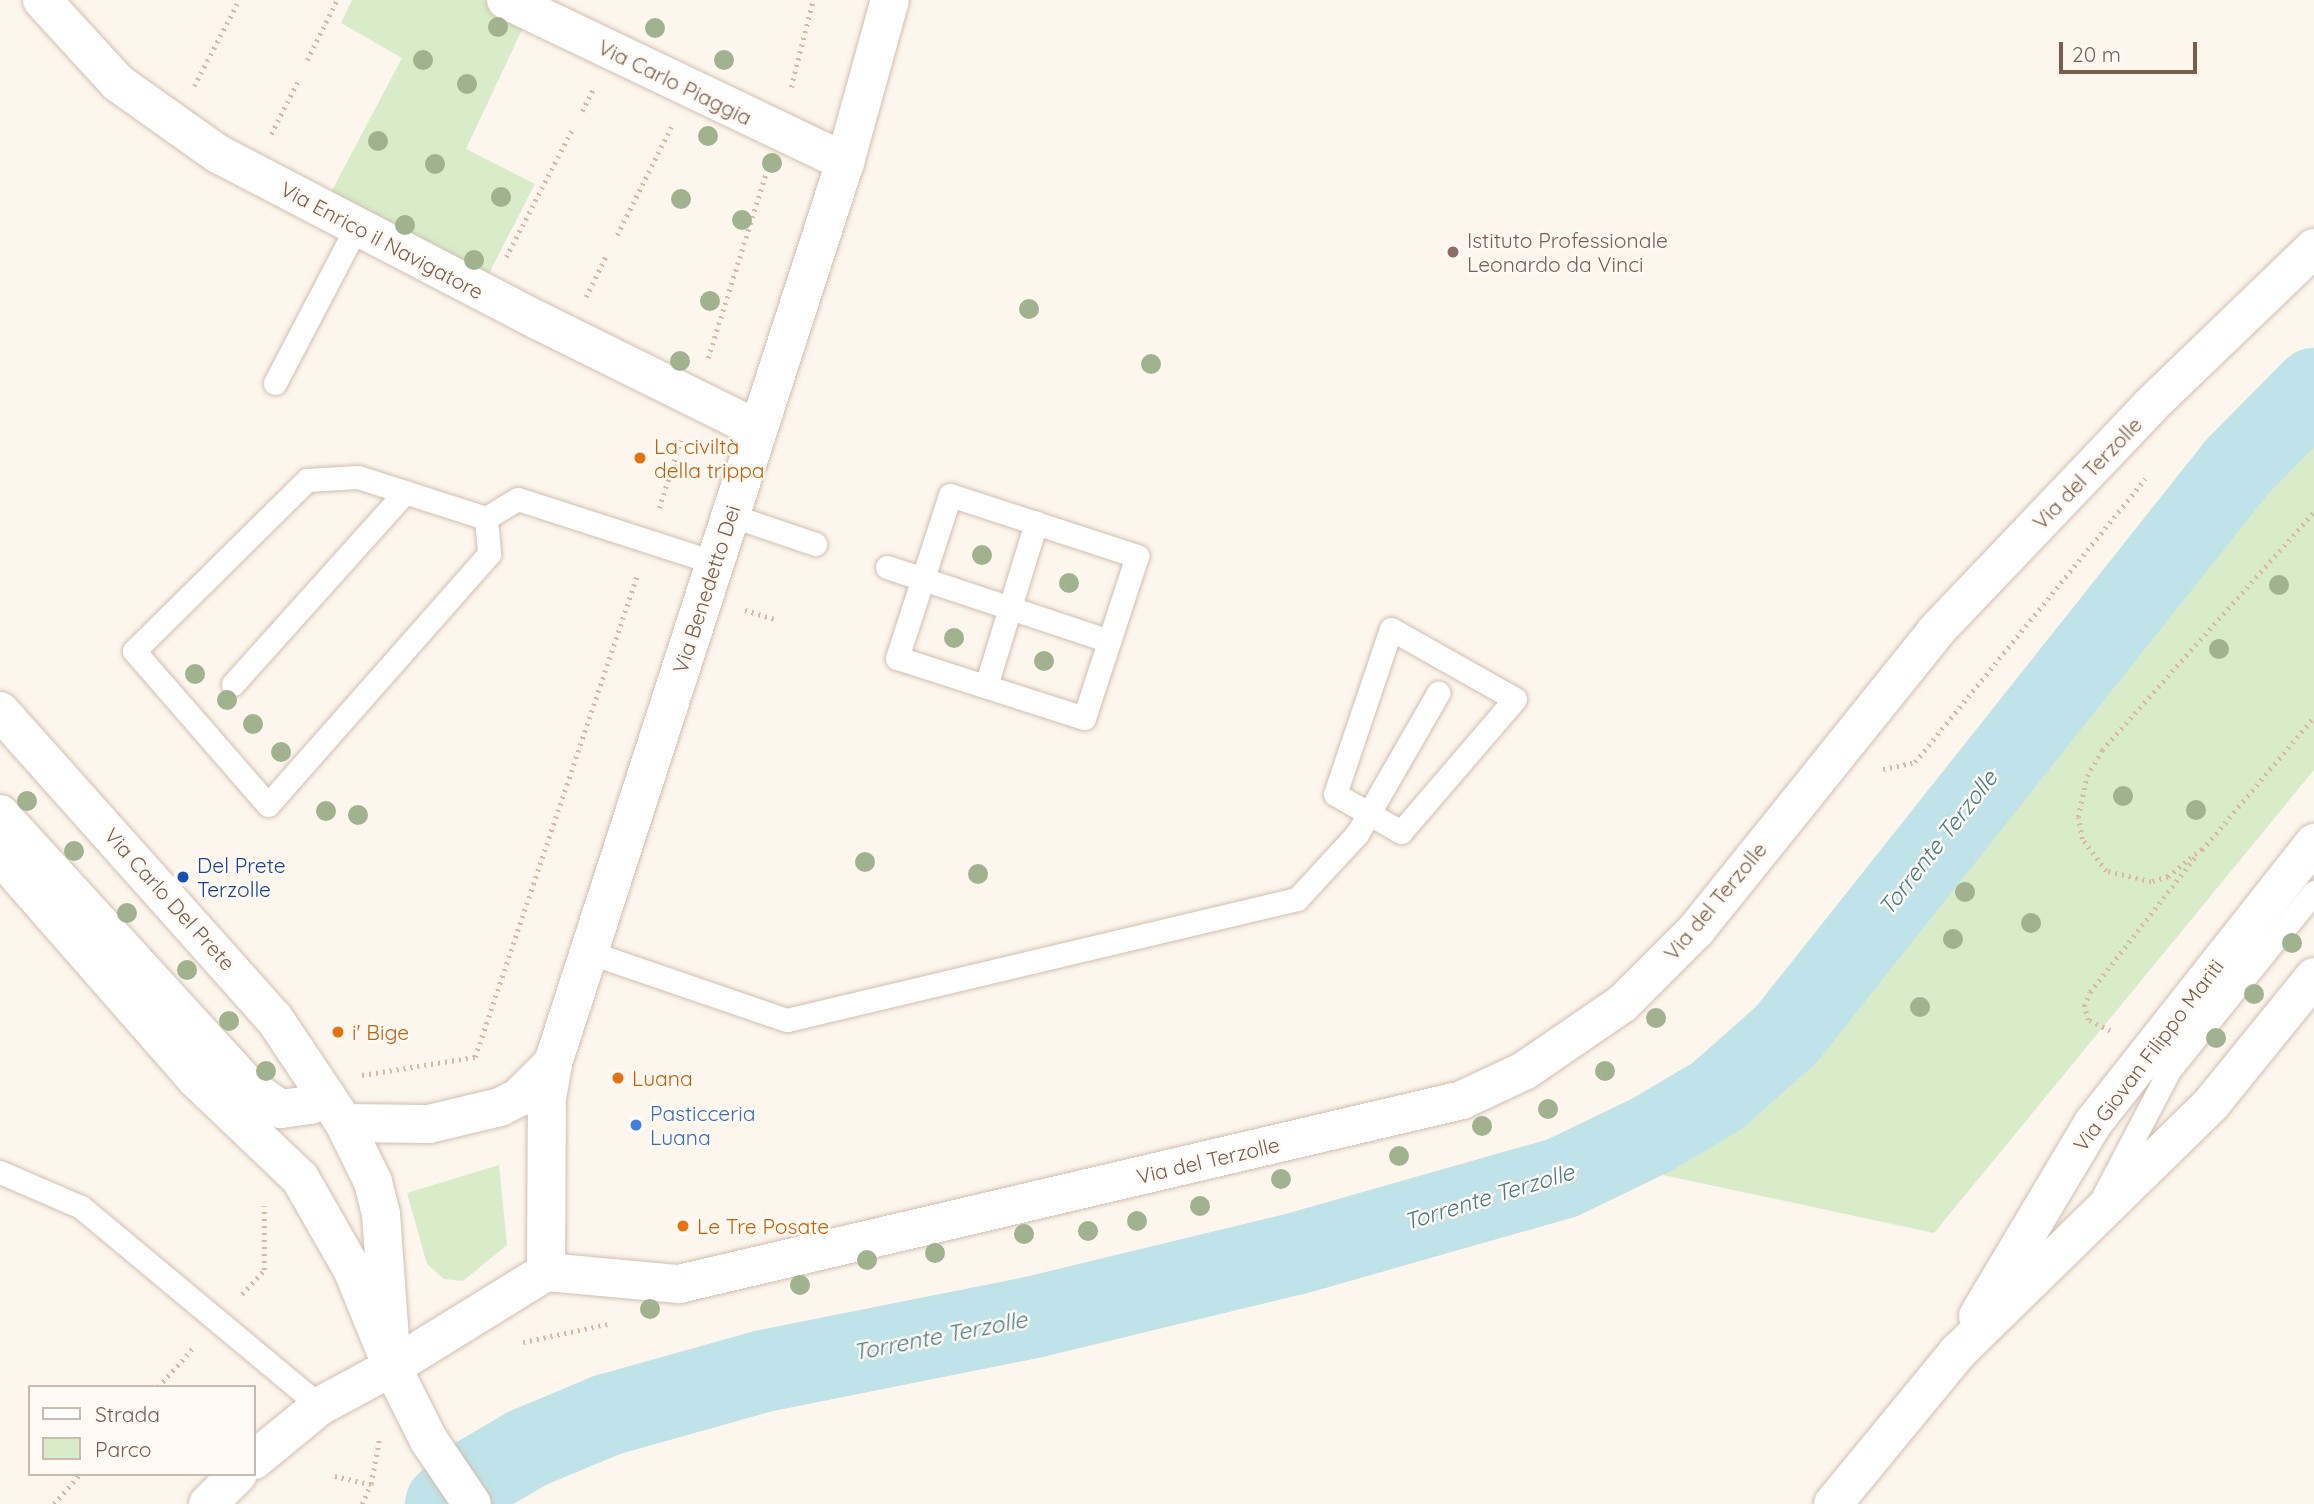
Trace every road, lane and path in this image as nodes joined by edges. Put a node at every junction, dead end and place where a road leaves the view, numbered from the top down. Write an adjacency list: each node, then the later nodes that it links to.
1 (42, 0): 10 (street, Via Enrico il Navigatore)
2 (239, 0): 10 (path)
3 (337, 0): 7 (path)
4 (506, 0): 9 (street, Via Carlo Piaggia)
5 (813, 0): 12 (path)
6 (890, 0): 13 (street, Via Benedetto Dei)
7 (307, 60)
8 (299, 79): 14 (path)
9 (690, 89): 12 (street, Via Carlo Piaggia); 16 (path)
10 (174, 124): 14 (street, Via Enrico il Navigatore)
11 (573, 128): 18 (path)
12 (779, 132): 13 (street, Via Carlo Piaggia); 20 (path)
13 (845, 162): 21 (street, Via Benedetto Dei)
14 (252, 172): 15 (street, Via Enrico il Navigatore)
15 (357, 226): 18 (street, Via Enrico il Navigatore); 19 (lane)
16 (617, 235)
17 (2314, 248): 56 (street, Via del Terzolle)
18 (487, 294): 20 (street, Via Enrico il Navigatore)
19 (275, 383)
20 (695, 400): 21 (street, Via Enrico il Navigatore); 28 (path)
21 (758, 429): 25 (street, Via Benedetto Dei)
22 (2147, 477): 40 (path)
23 (405, 492): 26 (lane); 26 (lane); 35 (lane)
24 (2314, 512): 44 (path)
25 (730, 515): 29 (lane); 30 (street, Via Benedetto Dei)
26 (485, 519): 28 (lane)
27 (1035, 522): 32 (lane); 33 (lane); 34 (lane)
28 (647, 542): 30 (lane); 50 (path)
29 (815, 544)
30 (716, 563): 47 (street, Via Benedetto Dei)
31 (887, 567): 32 (lane)
32 (925, 579): 33 (lane); 36 (lane)
33 (1010, 608): 34 (lane); 36 (lane)
34 (1109, 640): 36 (lane)
35 (233, 684)
36 (986, 686)
37 (1438, 693): 42 (lane)
38 (0, 711): 52 (street, Via Carlo Del Prete)
39 (2314, 717): 44 (path)
40 (1875, 771)
41 (0, 814): 52 (street)
42 (1368, 814): 42 (lane); 47 (lane)
43 (2314, 842): 60 (street, Via Giovan Filippo Mariti)
44 (2202, 849): 49 (path)
45 (0, 855): 61 (street)
46 (2314, 892): 55 (lane, Via Giovan Filippo Mariti)
47 (591, 953): 51 (street, Via Benedetto Dei)
48 (2314, 977): 55 (street, Via Giovan Filippo Mariti)
49 (2119, 1036)
50 (359, 1075)
51 (550, 1080): 52 (street); 56 (street)
52 (335, 1110): 61 (street, Via Carlo Del Prete)
53 (0, 1172): 57 (lane)
54 (264, 1192): 57 (path)
55 (2086, 1228): 60 (street, Via Giovan Filippo Mariti)
56 (546, 1272): 61 (street)
57 (219, 1320): 62 (path); 63 (lane)
58 (611, 1323): 59 (path)
59 (523, 1342)
60 (1958, 1352): 72 (street, Via Giovan Filippo Mariti)
61 (393, 1367): 63 (street); 71 (street)
62 (160, 1385)
63 (320, 1406): 64 (street)
64 (256, 1458)
65 (78, 1476): 69 (path)
66 (236, 1476): 70 (street)
67 (335, 1476): 68 (path)
68 (371, 1484)
69 (54, 1504)
70 (208, 1504)
71 (472, 1504)
72 (1833, 1504)

